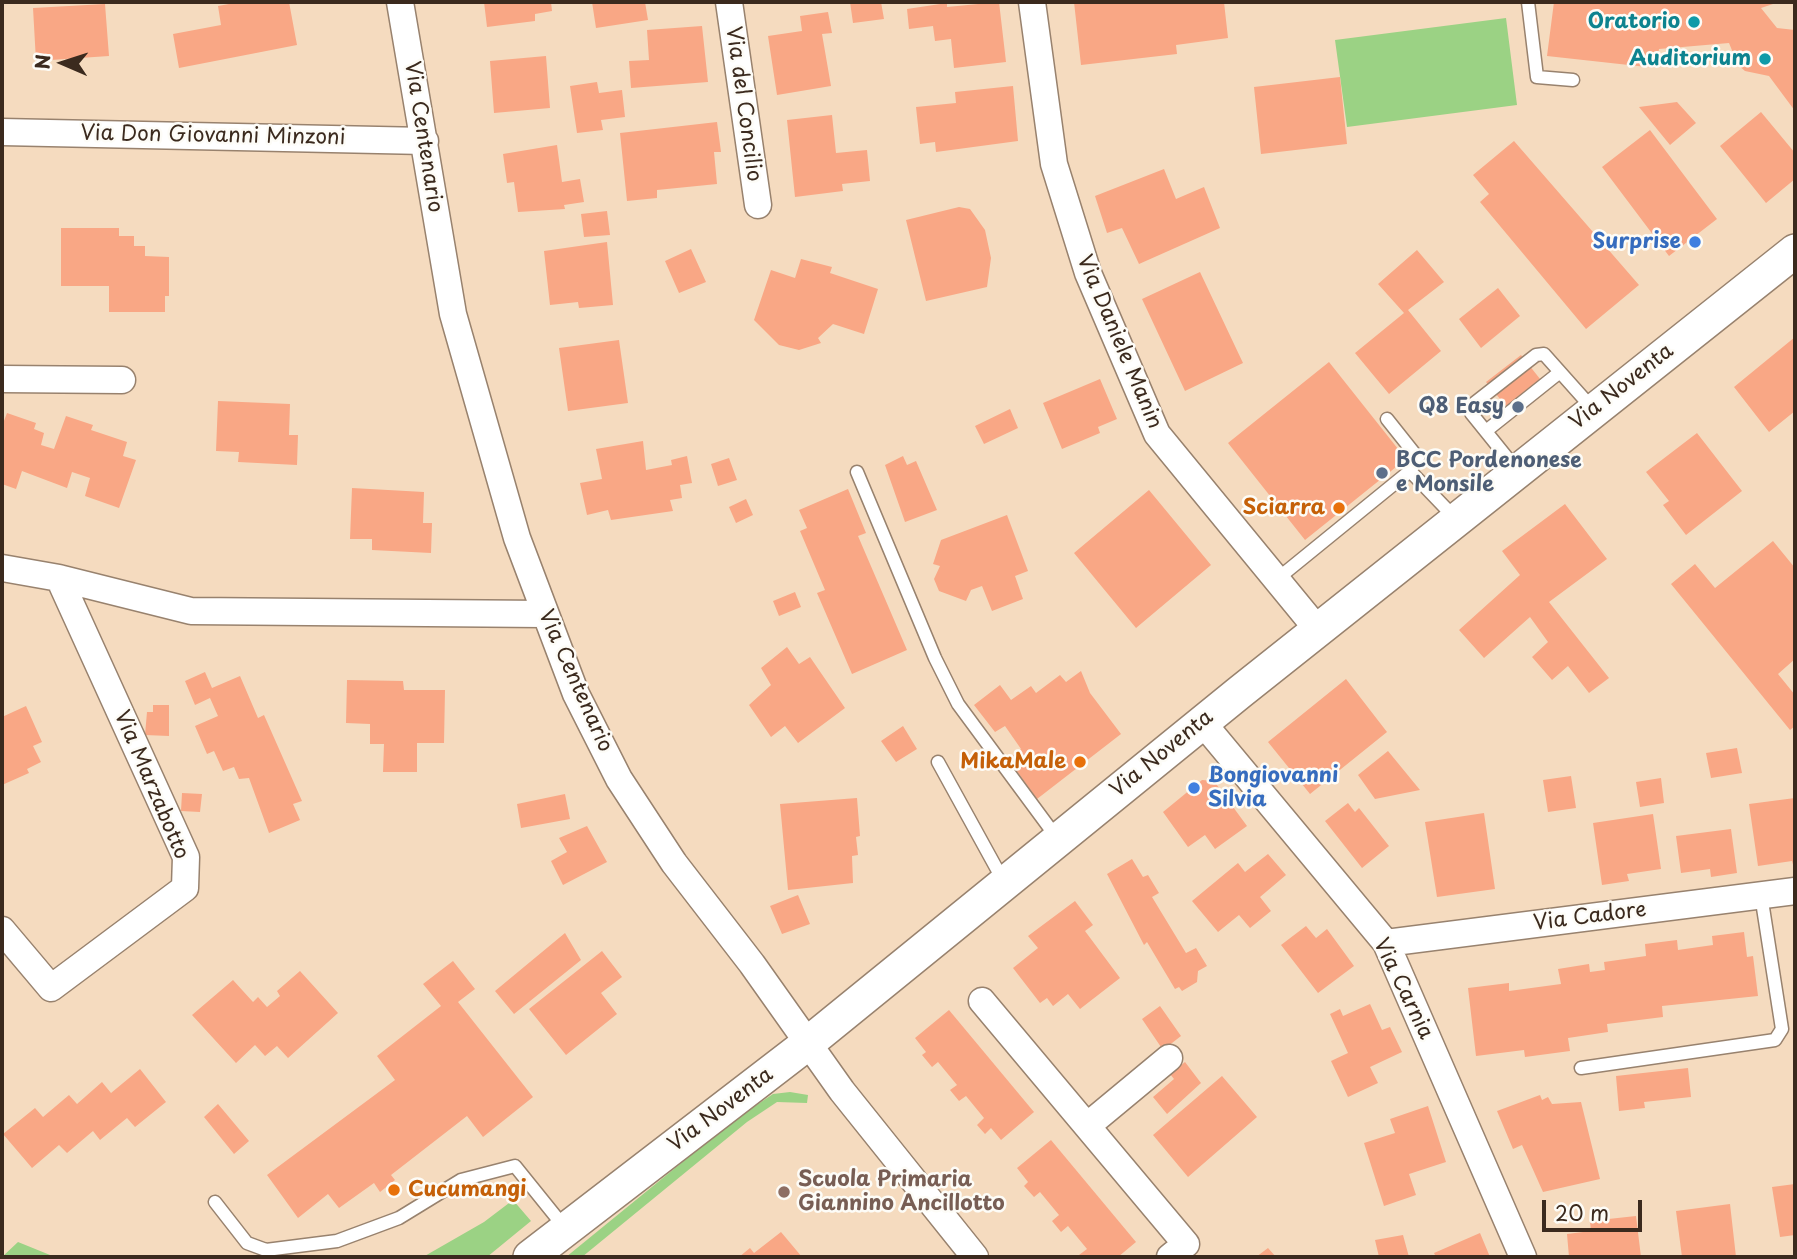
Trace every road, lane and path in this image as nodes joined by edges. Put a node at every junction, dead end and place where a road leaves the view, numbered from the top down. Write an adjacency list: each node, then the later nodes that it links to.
1 (400, 2): 7 (street, Via Centenario)
2 (729, 2): 8 (street, Via del Concilio)
3 (1032, 2): 22 (street, Via Daniele Manin)
4 (1528, 2): 5 (lane)
5 (1573, 80)
6 (2, 132): 7 (street, Via Don Giovanni Minzoni)
7 (425, 141): 23 (street, Via Centenario)
8 (758, 205)
9 (1795, 251): 13 (street, Via Noventa)
10 (1560, 372): 13 (lane); 15 (lane); 15 (lane)
11 (2, 379): 12 (street)
12 (122, 380)
13 (1593, 410): 16 (street, Via Noventa)
14 (1387, 419): 17 (lane)
15 (1486, 431): 16 (lane)
16 (1517, 470): 19 (street, Via Noventa)
17 (1410, 471): 19 (lane); 22 (lane)
18 (857, 472): 27 (lane)
19 (1457, 519): 24 (street, Via Noventa)
20 (2, 568): 21 (street)
21 (59, 578): 23 (street); 31 (street, Via Marzabotto)
22 (1276, 580): 24 (street, Via Daniele Manin)
23 (544, 614): 34 (street, Via Centenario)
24 (1318, 630): 25 (street, Via Noventa)
25 (1202, 722): 27 (street, Via Noventa); 32 (street, Via Carnia)
26 (938, 762): 28 (lane)
27 (1057, 839): 28 (street, Via Noventa)
28 (1005, 882): 34 (street, Via Noventa)
29 (1795, 891): 30 (street, Via Cadore)
30 (1761, 895): 32 (street, Via Cadore); 36 (lane)
31 (2, 930)
32 (1386, 943): 43 (street, Via Carnia)
33 (982, 1001): 37 (street)
34 (807, 1044): 39 (street, Via Noventa); 41 (street, Via Centenario)
35 (1169, 1058): 37 (street)
36 (1581, 1068)
37 (1087, 1126): 42 (street)
38 (215, 1202): 39 (lane)
39 (565, 1229): 40 (street, Via Noventa)
40 (530, 1257)
41 (975, 1257)
42 (1170, 1257)
43 (1523, 1257)

